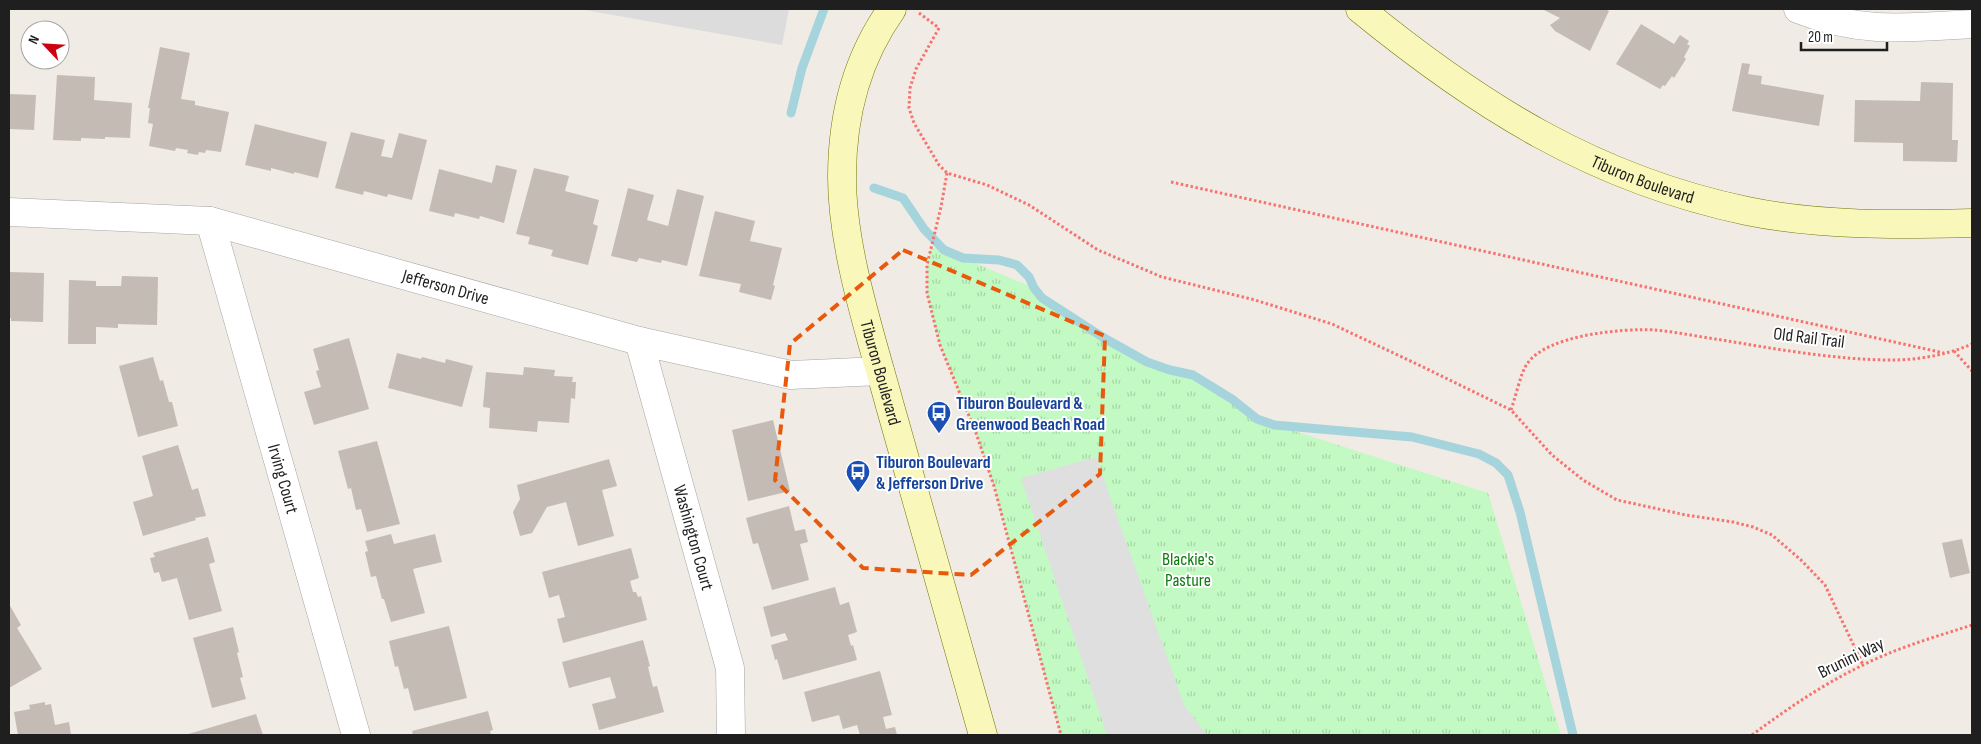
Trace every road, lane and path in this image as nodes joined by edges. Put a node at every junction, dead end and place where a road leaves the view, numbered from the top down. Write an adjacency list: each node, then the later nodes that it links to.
1 (892, 9): 15 (main road, Tiburon Boulevard)
2 (912, 9): 6 (path)
3 (1360, 9): 10 (main road, Tiburon Boulevard)
4 (1798, 9): 5 (street)
5 (1972, 24)
6 (947, 173): 17 (path); 23 (path)
7 (1171, 182): 14 (path)
8 (9, 212): 9 (street, Jefferson Drive)
9 (210, 221): 11 (street, Jefferson Drive); 20 (street, Irving Court)
10 (1972, 223)
11 (640, 341): 15 (street, Jefferson Drive); 21 (street, Washington Court)
12 (1972, 344): 13 (path, Old Rail Trail)
13 (1954, 351): 14 (path, Old Rail Trail); 16 (path)
14 (1944, 353): 17 (path, Old Rail Trail)
15 (880, 370): 22 (main road, Tiburon Boulevard)
16 (1972, 371)
17 (1511, 410): 19 (path)
18 (1972, 625): 19 (path, Brunini Way)
19 (1863, 665): 24 (path, Brunini Way)
20 (356, 735)
21 (731, 735)
22 (983, 735)
23 (1061, 735)
24 (1752, 735)

